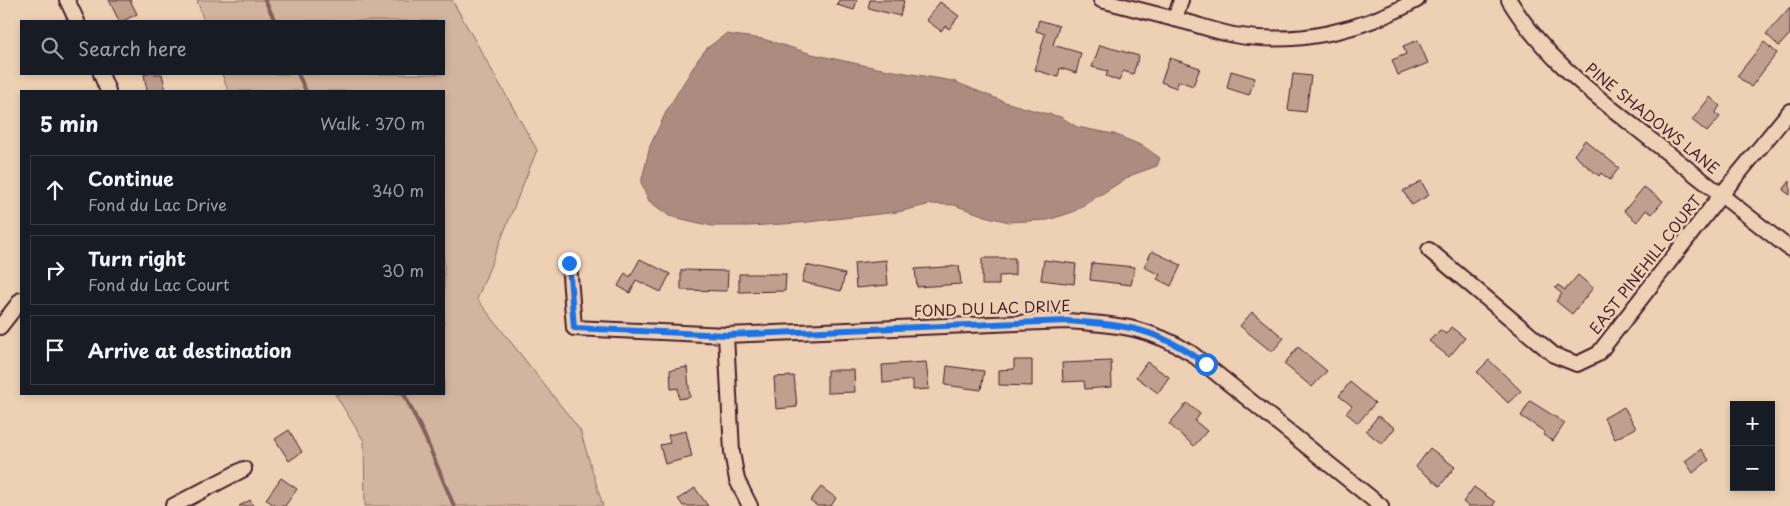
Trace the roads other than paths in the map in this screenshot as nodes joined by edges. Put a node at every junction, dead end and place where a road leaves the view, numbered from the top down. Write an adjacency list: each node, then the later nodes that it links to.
1 (67, 0): 7 (street)
2 (1101, 0): 6 (street)
3 (1181, 0): 6 (street)
4 (1417, 0): 6 (street)
5 (1508, 0): 11 (street, PINE SHADOWS LANE)
6 (1174, 19)
7 (77, 20)
8 (101, 75): 9 (street)
9 (108, 90)
10 (1790, 111): 11 (street, EAST PINEHILL COURT)
11 (1721, 195): 12 (street, PINE SHADOWS LANE); 13 (street, EAST PINEHILL COURT)
12 (1790, 249)
13 (1429, 250)
14 (569, 263): 17 (street, FOND DU LAC DRIVE)
15 (20, 301): 16 (street)
16 (0, 326)
17 (726, 335): 20 (street); 21 (street, FOND DU LAC DRIVE)
18 (244, 469): 19 (street)
19 (172, 506)
20 (750, 506)
21 (1380, 506)

